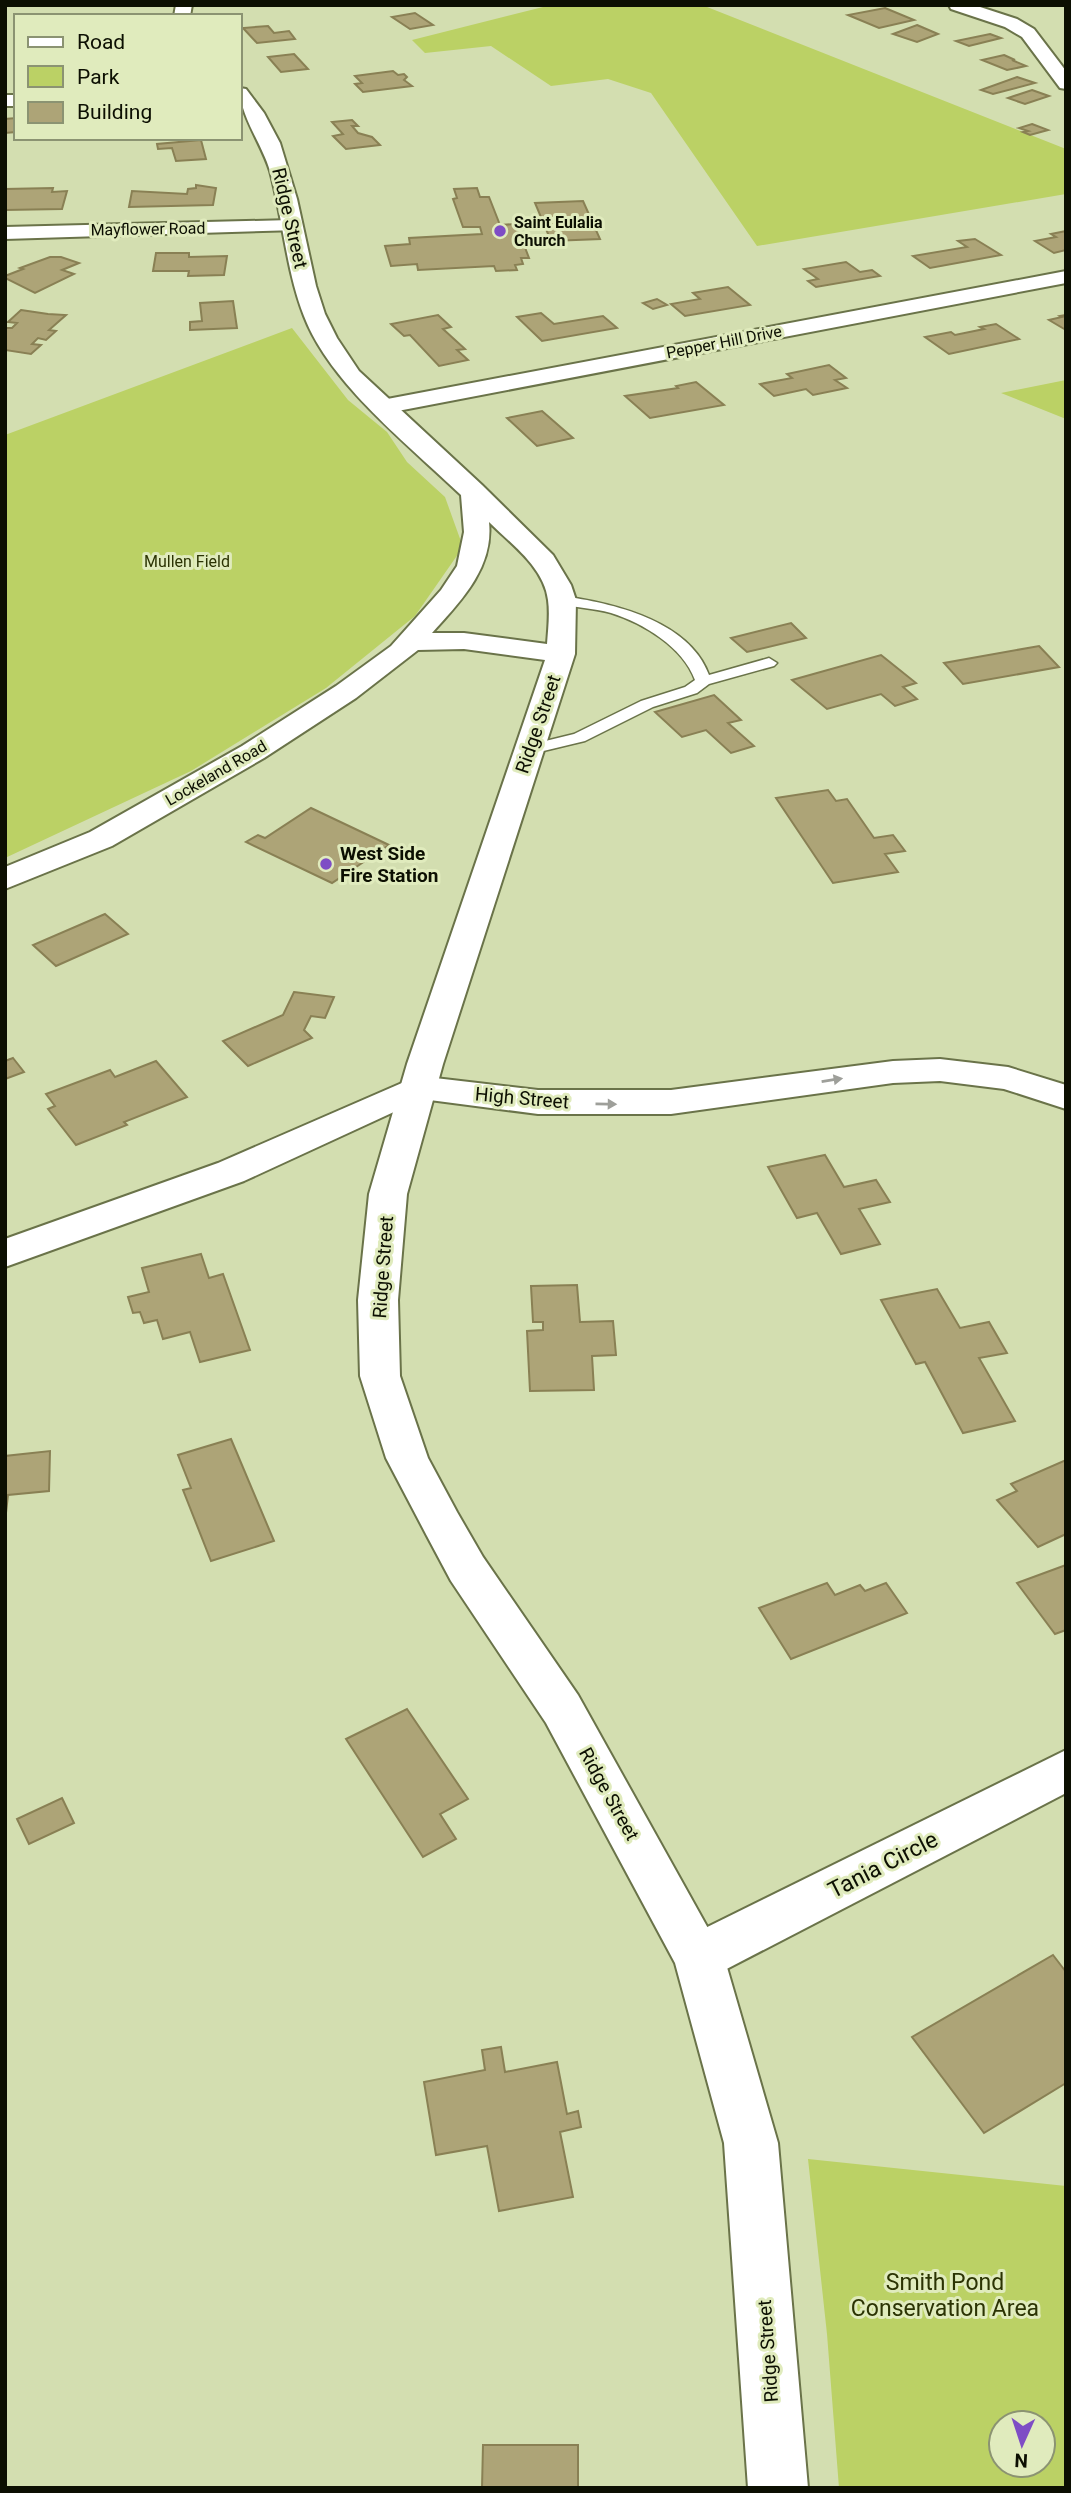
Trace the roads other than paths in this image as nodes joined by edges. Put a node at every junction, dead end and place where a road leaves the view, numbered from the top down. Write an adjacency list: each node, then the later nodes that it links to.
1 (957, 5): 2 (street)
2 (1066, 84)
3 (242, 96): 4 (street, Ridge Street)
4 (291, 226): 5 (street, Mayflower Road); 7 (street, Ridge Street)
5 (5, 233)
6 (1066, 277): 7 (street, Pepper Hill Drive)
7 (382, 407): 8 (street, Ridge Street)
8 (473, 490): 9 (street, Ridge Street); 10 (street, Lockeland Road)
9 (562, 600): 11 (street, Ridge Street); 13 (lane)
10 (412, 642): 11 (street); 15 (street, Lockeland Road)
11 (561, 654): 14 (street, Ridge Street)
12 (769, 663): 13 (lane)
13 (703, 681): 14 (lane)
14 (531, 749): 16 (street, Ridge Street)
15 (5, 879)
16 (418, 1087): 17 (street, High Street, one-way to 17); 18 (street); 20 (street, Ridge Street)
17 (1066, 1097)
18 (5, 1254)
19 (1066, 1770): 20 (street, Tania Circle)
20 (699, 1957): 21 (street, Ridge Street)
21 (778, 2488)

